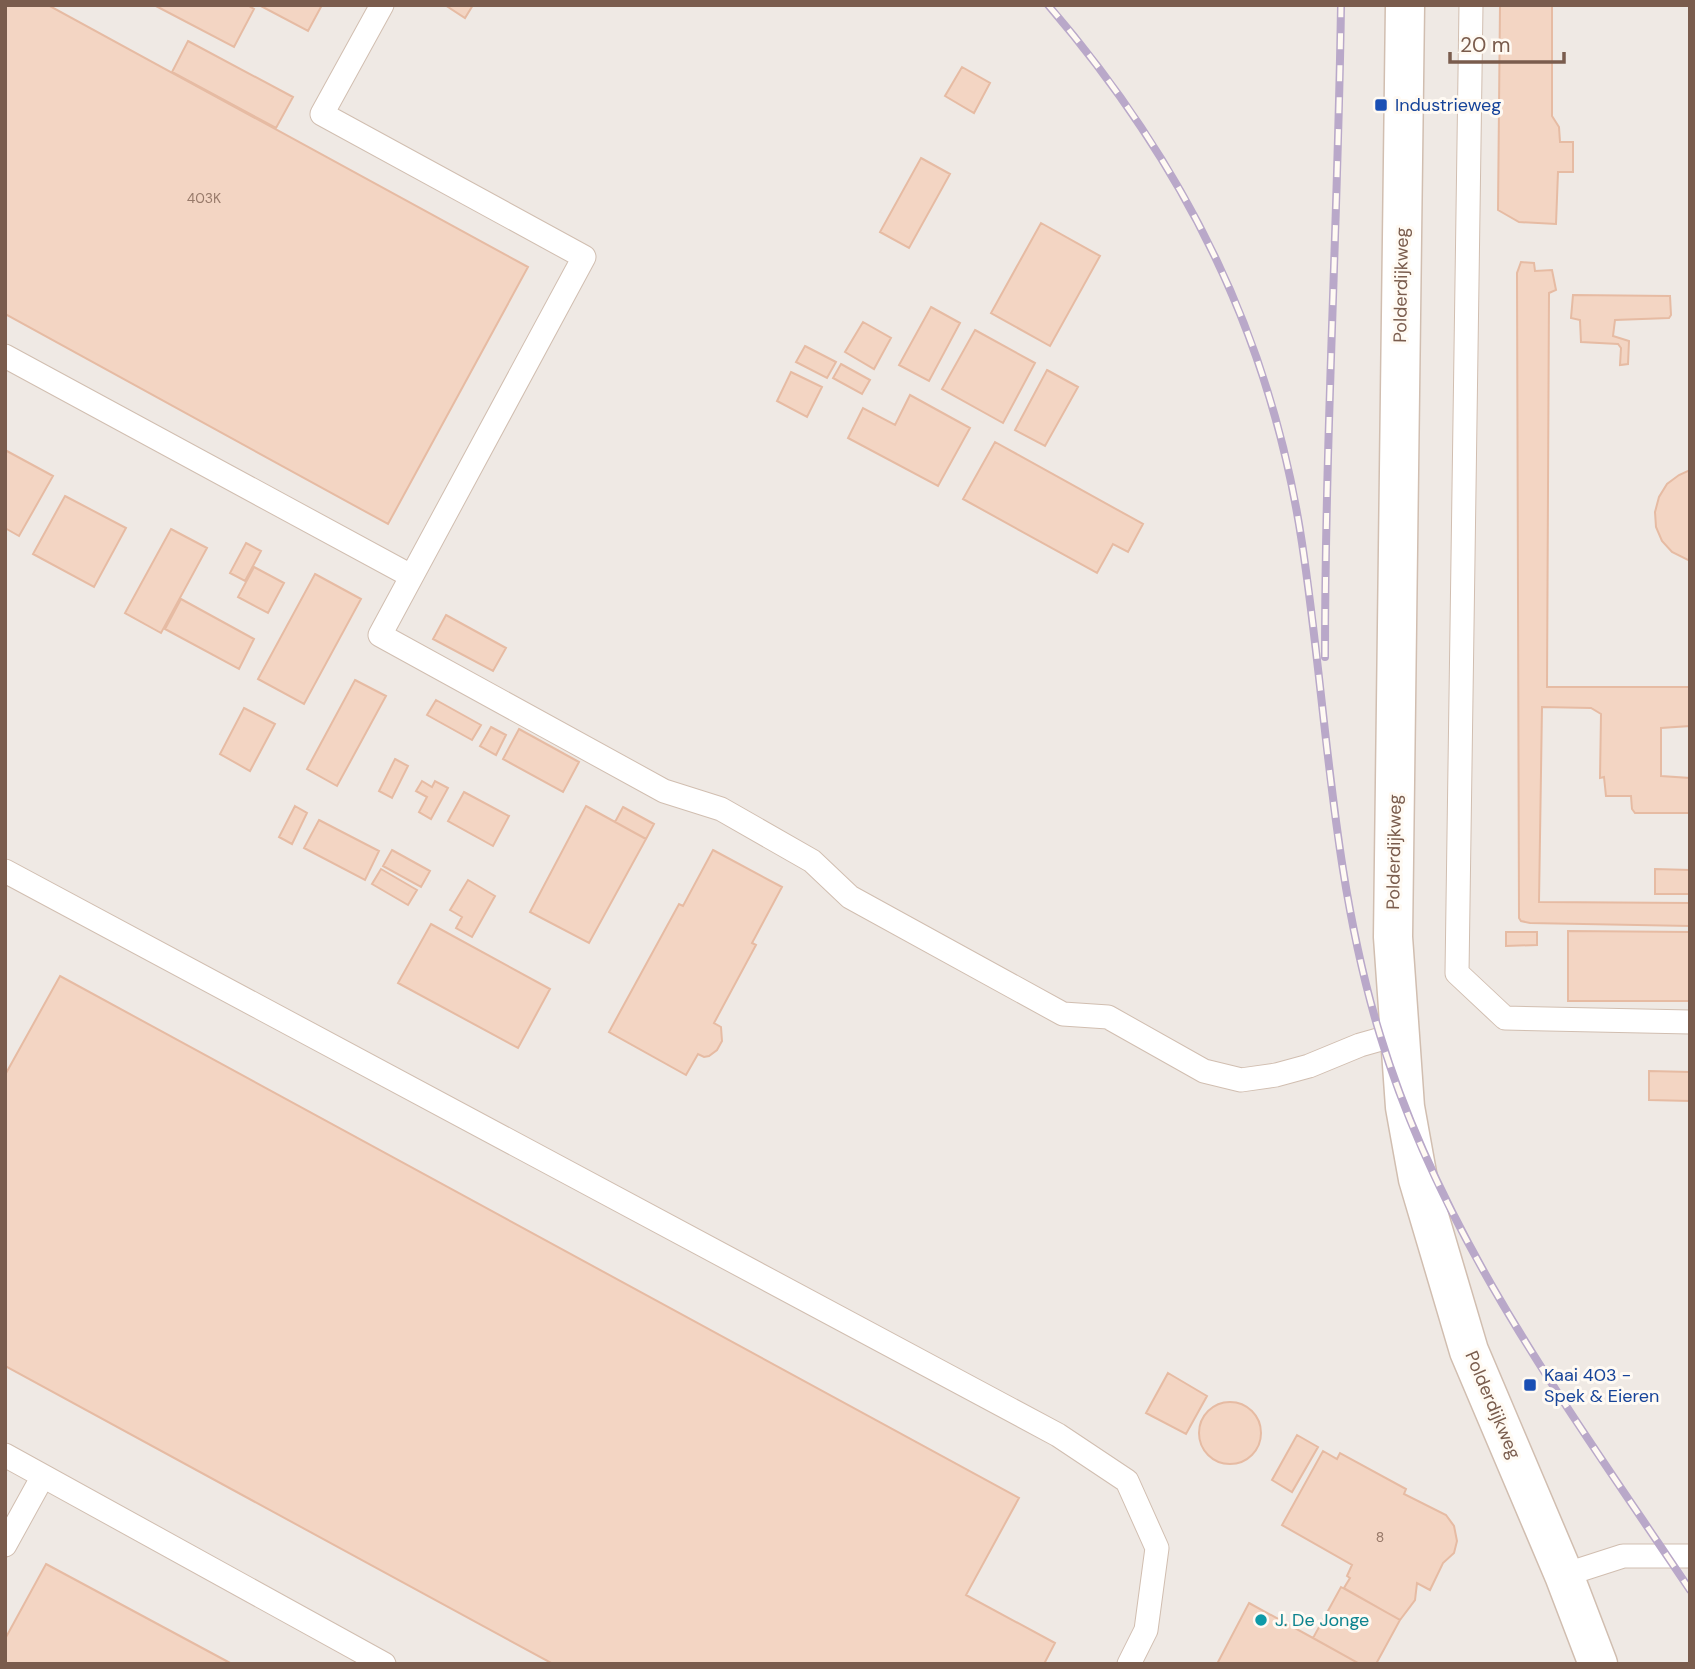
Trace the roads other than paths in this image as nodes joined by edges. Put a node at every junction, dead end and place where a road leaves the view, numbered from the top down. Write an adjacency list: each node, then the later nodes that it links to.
1 (382, 5): 5 (lane)
2 (1405, 5): 8 (street, Polderdijkweg)
3 (1471, 5): 7 (lane)
4 (5, 356): 5 (lane)
5 (411, 576): 8 (lane)
6 (5, 871): 15 (lane)
7 (1690, 1022)
8 (1399, 1034): 13 (street, Polderdijkweg)
9 (5, 1455): 10 (lane)
10 (43, 1476): 11 (lane); 14 (lane)
11 (5, 1545)
12 (1690, 1556): 13 (lane)
13 (1564, 1575): 16 (street, Polderdijkweg)
14 (384, 1664)
15 (1129, 1664)
16 (1598, 1664)

